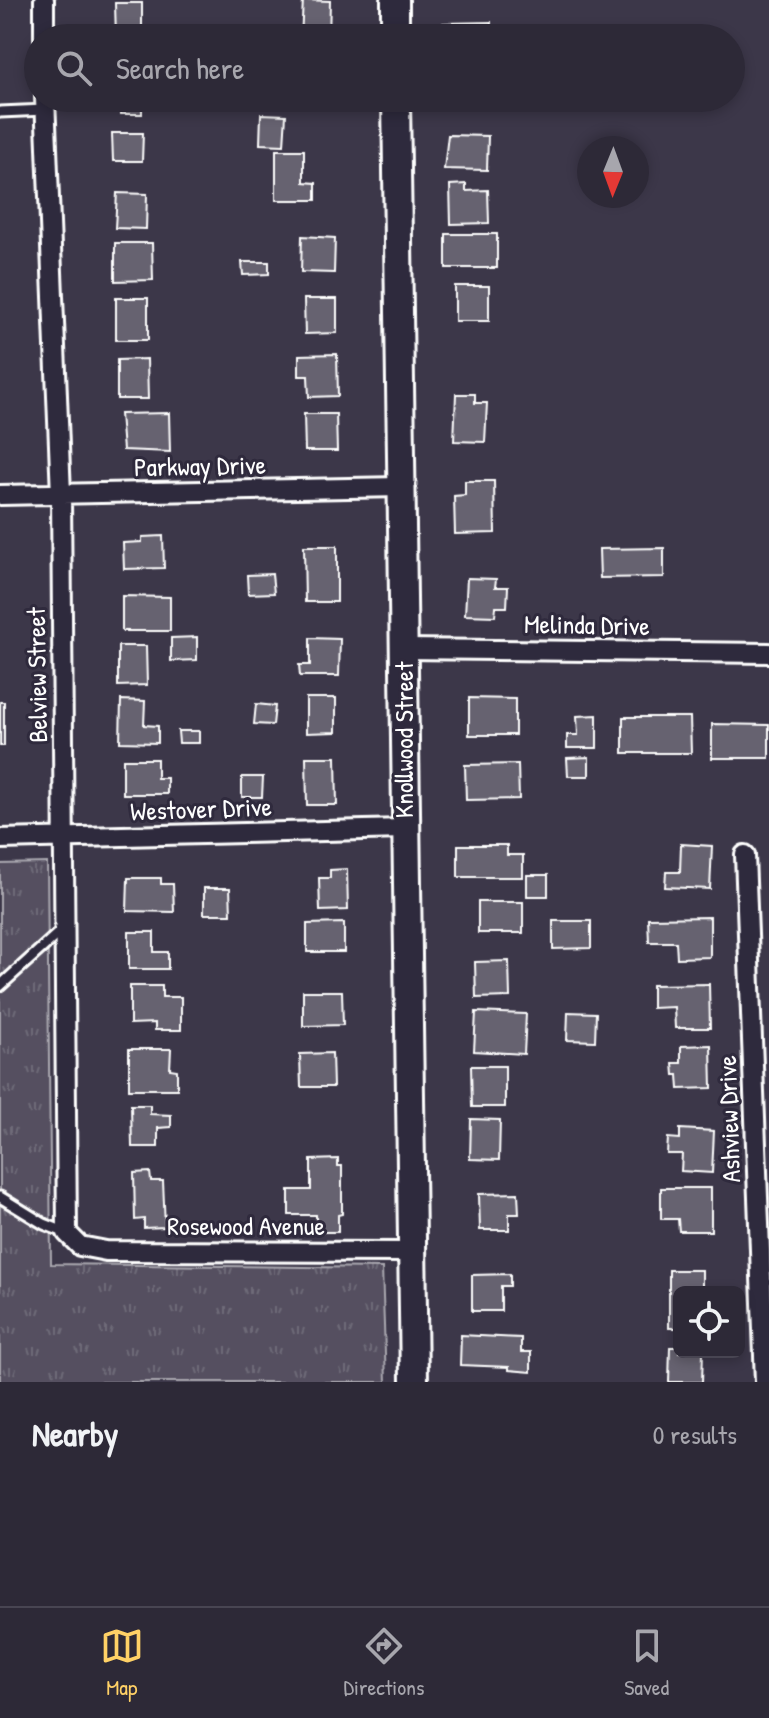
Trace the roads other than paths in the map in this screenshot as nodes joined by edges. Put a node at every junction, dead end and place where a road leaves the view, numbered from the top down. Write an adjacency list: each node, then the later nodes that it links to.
1 (44, 0): 3 (street)
2 (395, 0): 4 (main road)
3 (44, 24)
4 (395, 24)
5 (24, 108): 6 (lane)
6 (0, 112)
7 (45, 112): 11 (street, Belview Street)
8 (396, 112): 9 (main road, Knollwood Street)
9 (401, 487): 11 (street, Parkway Drive); 12 (main road, Knollwood Street)
10 (0, 495): 11 (street, Parkway Drive)
11 (61, 495): 15 (street, Belview Street)
12 (404, 649): 13 (street, Melinda Drive); 14 (main road, Knollwood Street)
13 (769, 653)
14 (404, 829): 15 (street, Westover Drive); 22 (main road, Knollwood Street)
15 (65, 838): 16 (street, Westover Drive); 18 (street, Belview Street)
16 (0, 839)
17 (745, 855): 24 (street, Ashview Drive)
18 (64, 928): 19 (lane); 21 (street, Belview Street)
19 (0, 986)
20 (0, 1197): 21 (lane)
21 (74, 1239): 22 (street, Rosewood Avenue)
22 (413, 1252): 23 (main road, Knollwood Street)
23 (414, 1382)
24 (765, 1382)

